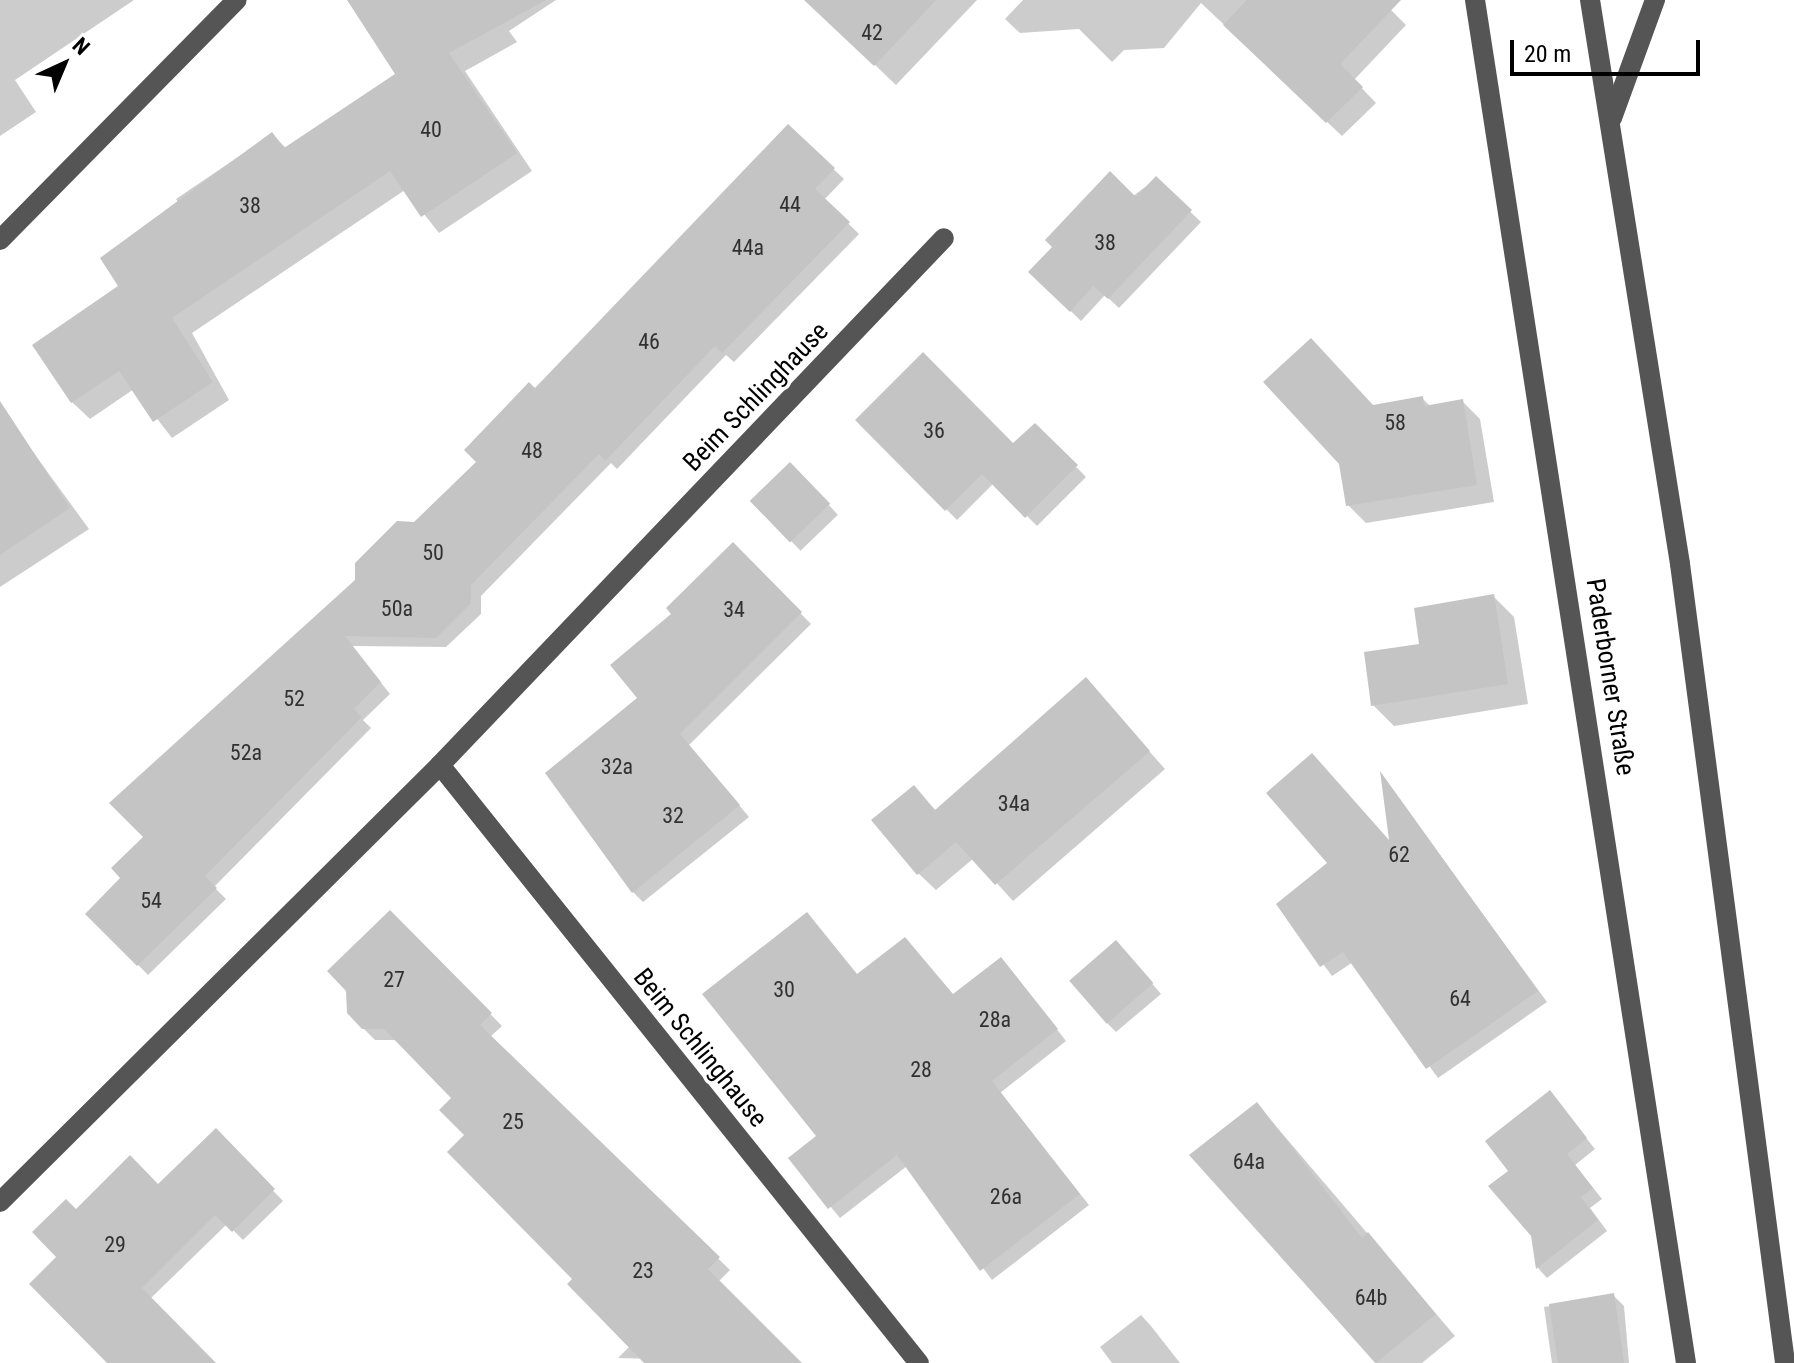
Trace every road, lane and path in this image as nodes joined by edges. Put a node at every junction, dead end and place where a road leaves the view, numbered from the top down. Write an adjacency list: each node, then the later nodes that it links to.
1 (237, 0): 7 (street)
2 (1475, 0): 11 (street, Paderborner Straße)
3 (1590, 0): 5 (street)
4 (1655, 0): 5 (street)
5 (1610, 121): 12 (street)
6 (944, 238): 8 (street, Beim Schlinghause)
7 (0, 240)
8 (440, 765): 9 (street, Beim Schlinghause); 10 (street, Beim Schlinghause)
9 (0, 1202)
10 (919, 1363)
11 (1686, 1363)
12 (1785, 1363)

